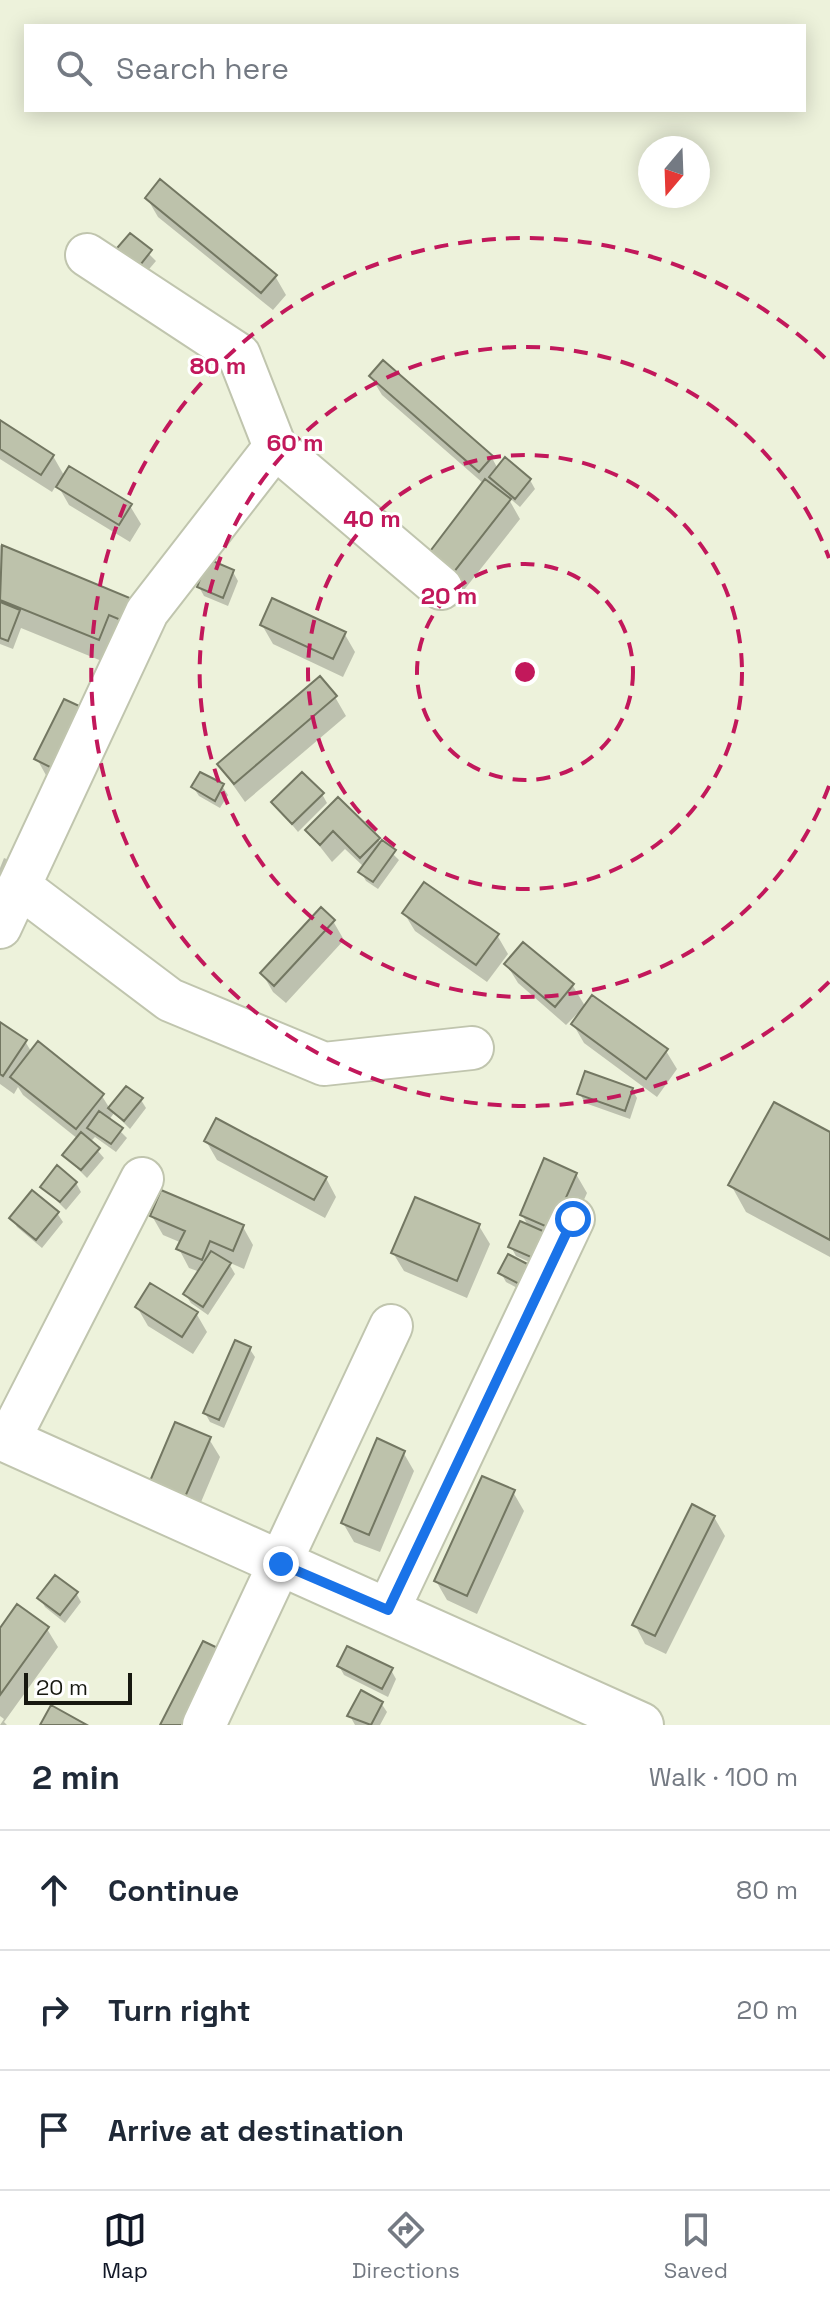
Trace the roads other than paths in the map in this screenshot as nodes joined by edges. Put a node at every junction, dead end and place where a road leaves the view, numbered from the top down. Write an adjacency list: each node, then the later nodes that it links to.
1 (87, 255): 2 (street)
2 (275, 447): 3 (street); 4 (street)
3 (441, 588)
4 (19, 886): 5 (street); 6 (street)
5 (0, 927)
6 (472, 1048)
7 (142, 1179): 10 (street)
8 (573, 1219): 12 (street)
9 (391, 1326): 11 (street)
10 (4, 1439): 11 (main road)
11 (281, 1564): 12 (main road); 14 (street)
12 (388, 1610): 13 (main road)
13 (624, 1721)
14 (204, 1725)

